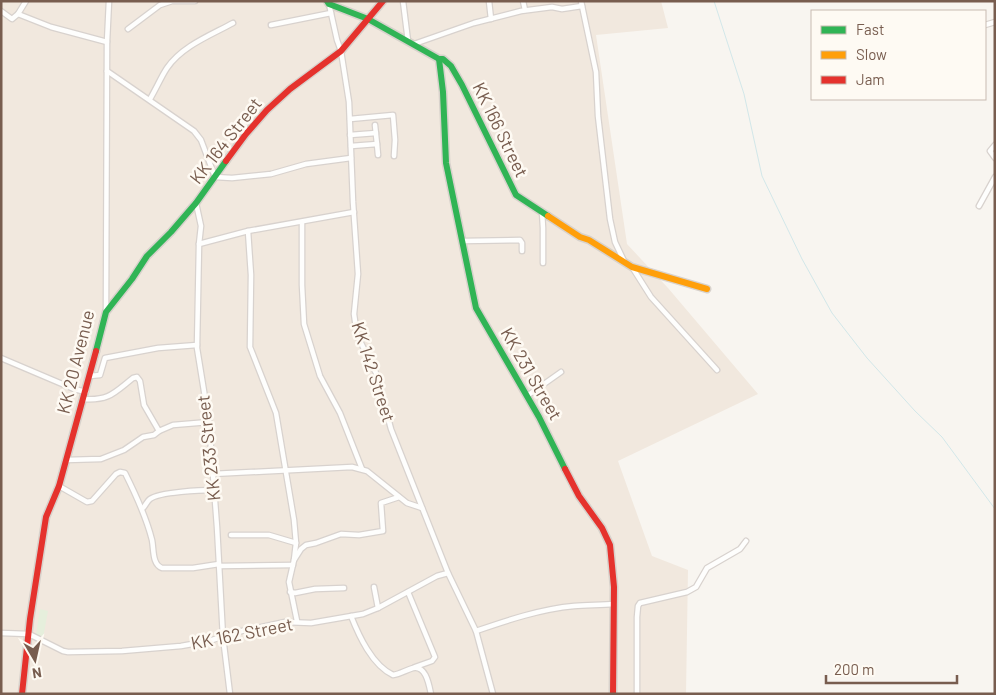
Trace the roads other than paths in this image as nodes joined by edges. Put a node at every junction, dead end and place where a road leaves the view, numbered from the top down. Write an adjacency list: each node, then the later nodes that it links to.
1 (26, 1): 13 (street)
2 (109, 1): 19 (street, KK 20 Avenue)
3 (196, 1): 18 (street)
4 (383, 1): 14 (street, KK 164 Street)
5 (403, 1): 20 (street)
6 (489, 1): 15 (street)
7 (523, 1): 10 (street)
8 (328, 3): 12 (street, KK 142 Street); 14 (street, KK 166 Street)
9 (581, 4): 10 (street); 47 (street)
10 (525, 10): 15 (street)
11 (1, 11): 13 (street)
12 (331, 13): 17 (street); 21 (street, KK 142 Street)
13 (18, 14): 19 (street)
14 (368, 19): 20 (street, KK 166 Street); 21 (street, KK 164 Street)
15 (491, 19): 20 (street)
16 (233, 23): 24 (street)
17 (272, 24)
18 (128, 29)
19 (107, 42): 23 (street, KK 20 Avenue)
20 (411, 42): 22 (street, KK 166 Street)
21 (341, 51): 25 (street, KK 142 Street); 36 (street, KK 164 Street)
22 (439, 59): 41 (street, KK 166 Street); 44 (street, KK 231 Street)
23 (107, 71): 24 (street); 51 (street, KK 20 Avenue)
24 (150, 99): 36 (street)
25 (350, 119): 28 (street, KK 142 Street); 33 (street)
26 (375, 125): 27 (street)
27 (376, 133): 28 (street); 29 (street)
28 (350, 135): 31 (street, KK 142 Street)
29 (377, 144): 31 (street); 32 (street)
30 (995, 145): 35 (street)
31 (350, 146): 34 (street, KK 142 Street)
32 (378, 156)
33 (394, 156)
34 (351, 158): 36 (street); 40 (street, KK 142 Street)
35 (995, 158)
36 (215, 177): 38 (street, KK 164 Street)
37 (995, 177): 39 (street)
38 (196, 203): 45 (street, KK 233 Street); 51 (street, KK 164 Street)
39 (979, 206)
40 (354, 212): 42 (street); 70 (street, KK 142 Street)
41 (542, 212): 47 (street, KK 166 Street); 48 (street)
42 (302, 222): 43 (street); 63 (street)
43 (248, 232): 45 (street); 64 (street)
44 (463, 241): 46 (street); 58 (street, KK 231 Street)
45 (199, 244): 52 (street, KK 233 Street)
46 (522, 250)
47 (624, 261): 49 (street, KK 166 Street)
48 (542, 263)
49 (632, 267): 50 (street, KK 166 Street); 54 (street)
50 (707, 289)
51 (106, 312): 56 (street, KK 20 Avenue)
52 (197, 345): 56 (street); 60 (street, KK 233 Street)
53 (1, 358): 57 (street)
54 (717, 370)
55 (561, 372): 58 (street)
56 (90, 376): 57 (street, KK 20 Avenue)
57 (86, 392): 59 (street, KK 20 Avenue)
58 (527, 396): 81 (street, KK 231 Street)
59 (83, 399): 61 (street); 62 (street, KK 20 Avenue)
60 (209, 422): 61 (street); 65 (street, KK 233 Street)
61 (159, 431): 62 (street)
62 (66, 460): 66 (street, KK 20 Avenue)
63 (362, 469): 64 (street); 68 (street)
64 (286, 470): 65 (street); 73 (street)
65 (212, 474): 67 (street, KK 233 Street)
66 (59, 486): 69 (street); 87 (street, KK 20 Avenue)
67 (214, 490): 69 (street); 75 (street, KK 233 Street)
68 (399, 497): 70 (street); 74 (street)
69 (143, 508): 75 (street)
70 (422, 508): 76 (street, KK 142 Street)
71 (231, 535): 73 (street)
72 (746, 541): 95 (street)
73 (296, 543): 74 (street)
74 (294, 563): 75 (street); 79 (street)
75 (219, 565): 88 (street, KK 233 Street)
76 (448, 573): 80 (street, KK 162 Street); 85 (street, KK 142 Street)
77 (374, 587): 82 (street)
78 (344, 588): 79 (street)
79 (290, 592): 84 (street)
80 (408, 592): 82 (street, KK 162 Street); 89 (street)
81 (614, 604): 85 (street); 94 (street, KK 231 Street)
82 (378, 608): 83 (street, KK 162 Street)
83 (351, 616): 84 (street, KK 162 Street); 89 (street)
84 (297, 622): 88 (street, KK 162 Street)
85 (476, 631): 93 (street, KK 142 Street)
86 (1, 633): 87 (street)
87 (29, 634): 88 (street, KK 162 Street); 90 (street, KK 20 Avenue)
88 (222, 637): 91 (street, KK 233 Street)
89 (414, 668): 92 (street)
90 (22, 694)
91 (230, 694)
92 (431, 694)
93 (493, 694)
94 (613, 694)
95 (637, 694)

